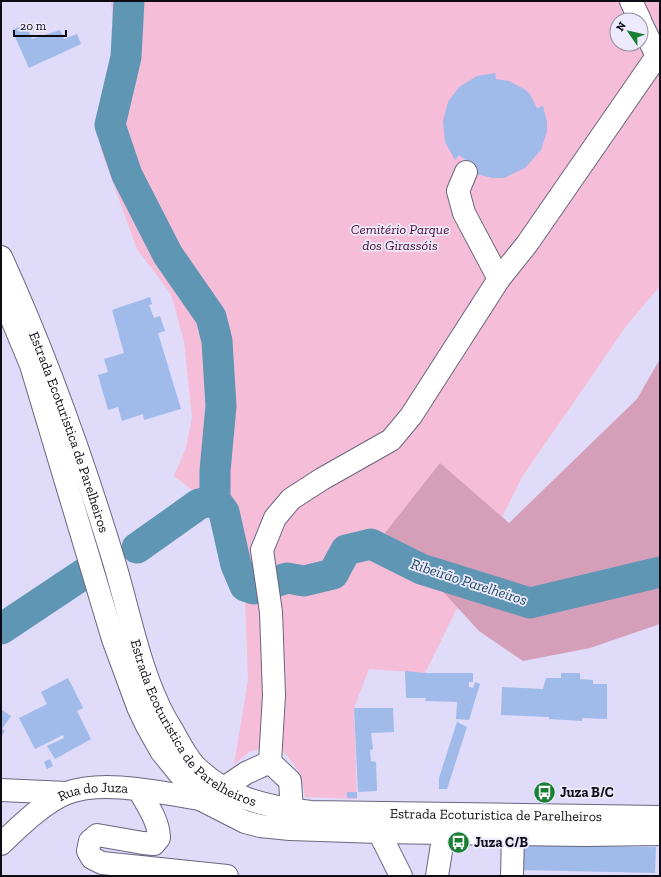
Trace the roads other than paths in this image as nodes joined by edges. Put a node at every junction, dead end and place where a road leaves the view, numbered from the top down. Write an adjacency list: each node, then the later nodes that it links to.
1 (631, 1): 2 (main road)
2 (636, 12)
3 (649, 39): 4 (main road)
4 (658, 56): 7 (main road)
5 (466, 172): 7 (main road)
6 (1, 257): 10 (main road, Estrada Ecoturistica de Parelheiros)
7 (499, 279): 9 (main road)
8 (1, 293): 14 (main road, Estrada Ecoturistica de Parelheiros)
9 (270, 762): 10 (main road); 16 (main road)
10 (224, 788): 14 (main road); 16 (main road, Estrada Ecoturistica de Parelheiros)
11 (1, 790): 13 (main road)
12 (139, 790): 13 (main road, Rua do Juza); 14 (main road, Rua do Juza); 22 (main road)
13 (67, 793): 21 (main road, Rua do Juza)
14 (200, 799): 16 (main road, Estrada Ecoturistica de Parelheiros)
15 (660, 817): 16 (main road, Estrada Ecoturistica de Parelheiros)
16 (291, 820): 17 (main road, Estrada Ecoturistica de Parelheiros)
17 (379, 832): 18 (main road, Estrada Ecoturistica de Parelheiros); 23 (main road)
18 (444, 832): 19 (main road, Estrada Ecoturistica de Parelheiros); 24 (main road)
19 (513, 834): 20 (main road, Estrada Ecoturistica de Parelheiros); 25 (main road)
20 (660, 834)
21 (1, 844)
22 (227, 876)
23 (401, 876)
24 (437, 876)
25 (512, 876)

